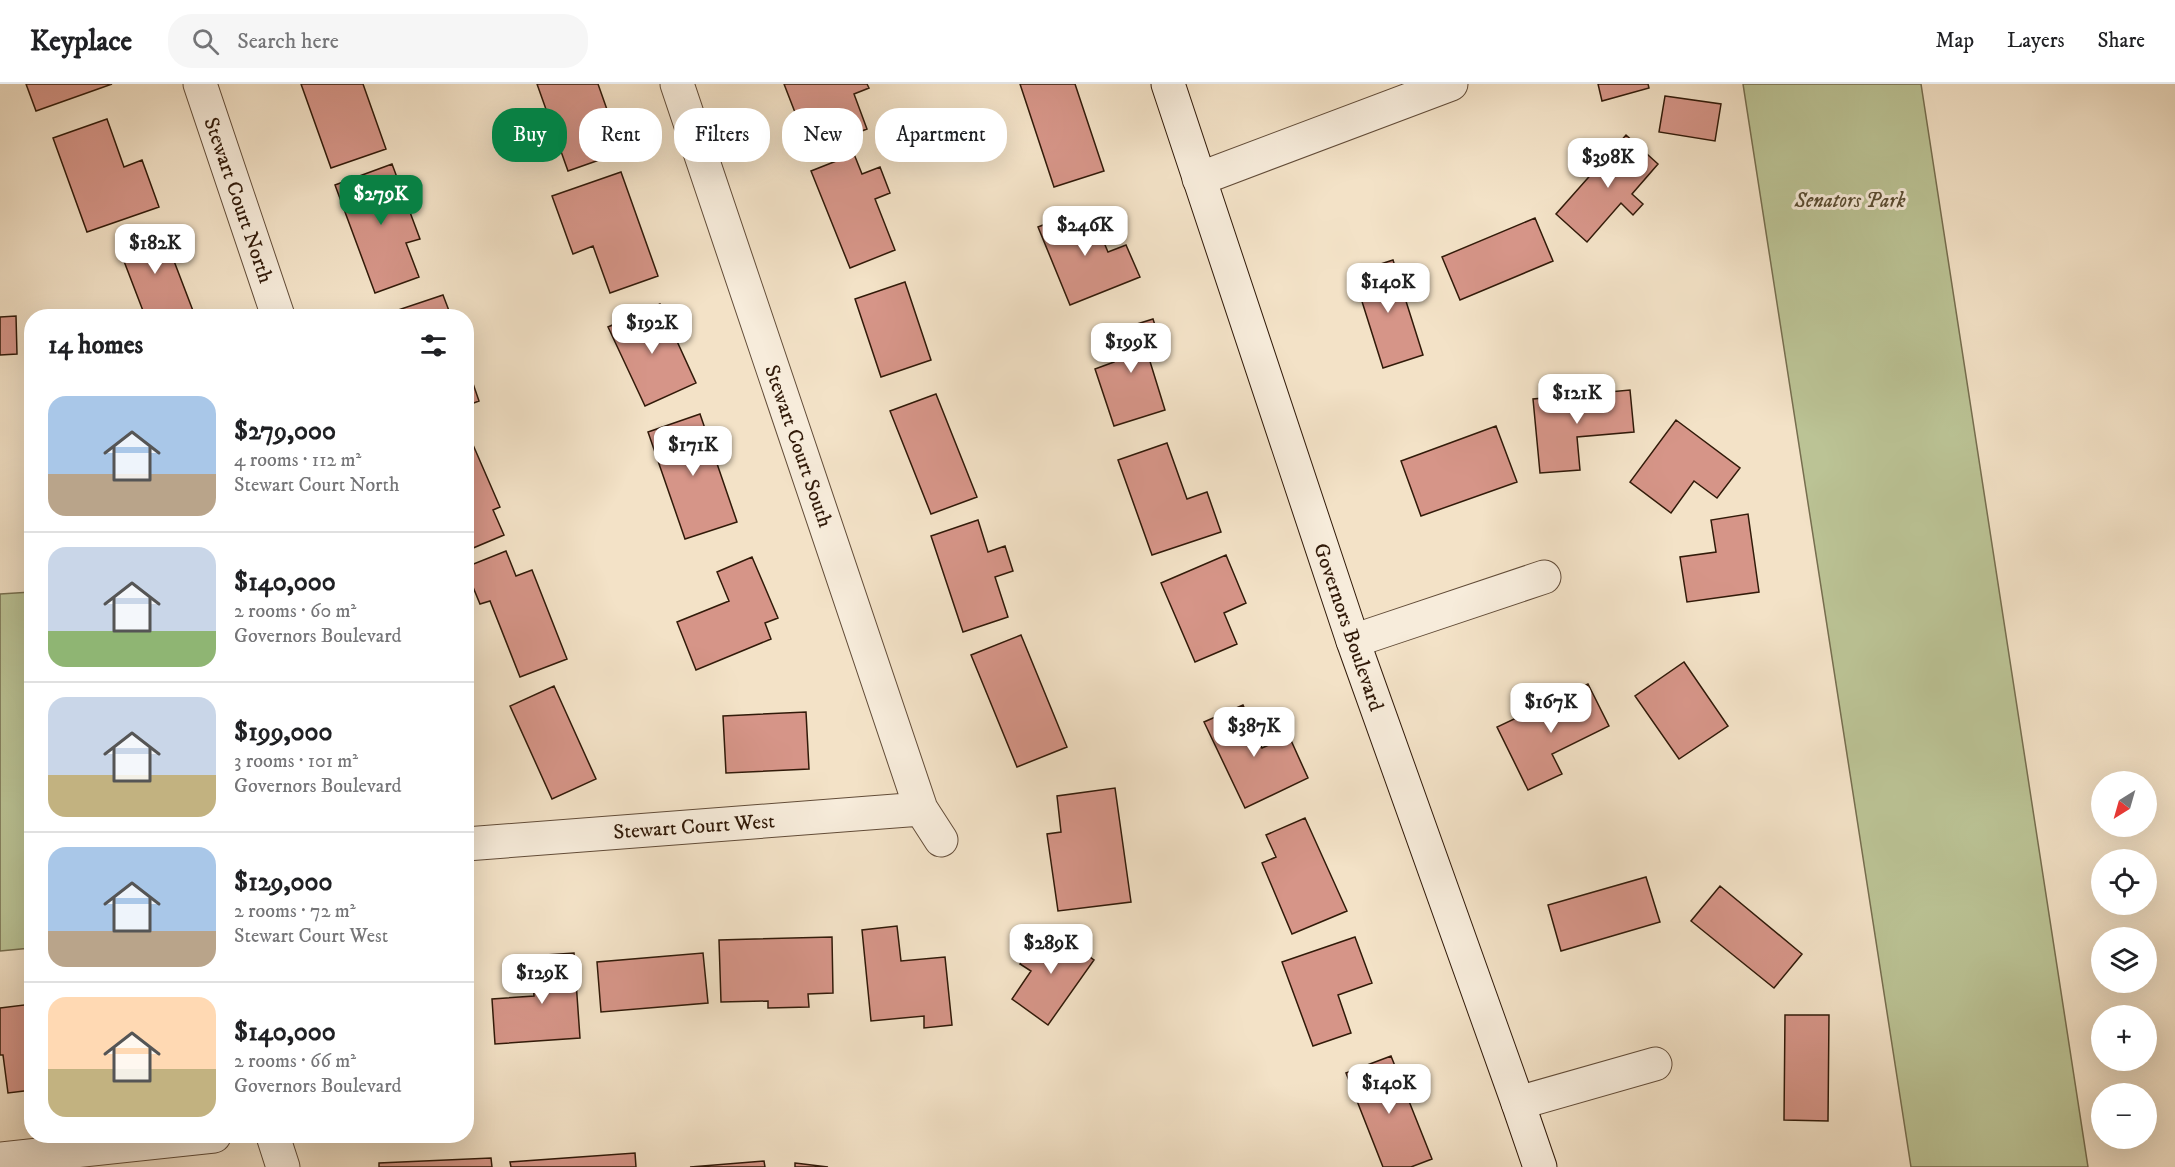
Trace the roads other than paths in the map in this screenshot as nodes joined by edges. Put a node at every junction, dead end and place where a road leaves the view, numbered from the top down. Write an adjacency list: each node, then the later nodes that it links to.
1 (200, 84): 6 (street, Stewart Court North)
2 (677, 84): 9 (street, Stewart Court South)
3 (1168, 84): 5 (street, Governors Boulevard)
4 (1451, 84): 5 (street)
5 (1199, 179): 8 (street, Governors Boulevard)
6 (276, 309)
7 (1544, 577): 8 (street)
8 (1353, 641): 13 (street, Governors Boulevard)
9 (921, 809): 10 (street, Stewart Court South); 11 (street, Stewart Court West)
10 (941, 840)
11 (474, 843)
12 (1655, 1064): 13 (street)
13 (1518, 1103): 18 (street, Governors Boulevard)
14 (149, 1143): 16 (street)
15 (275, 1143): 17 (street)
16 (0, 1159)
17 (283, 1167)
18 (1540, 1167)

